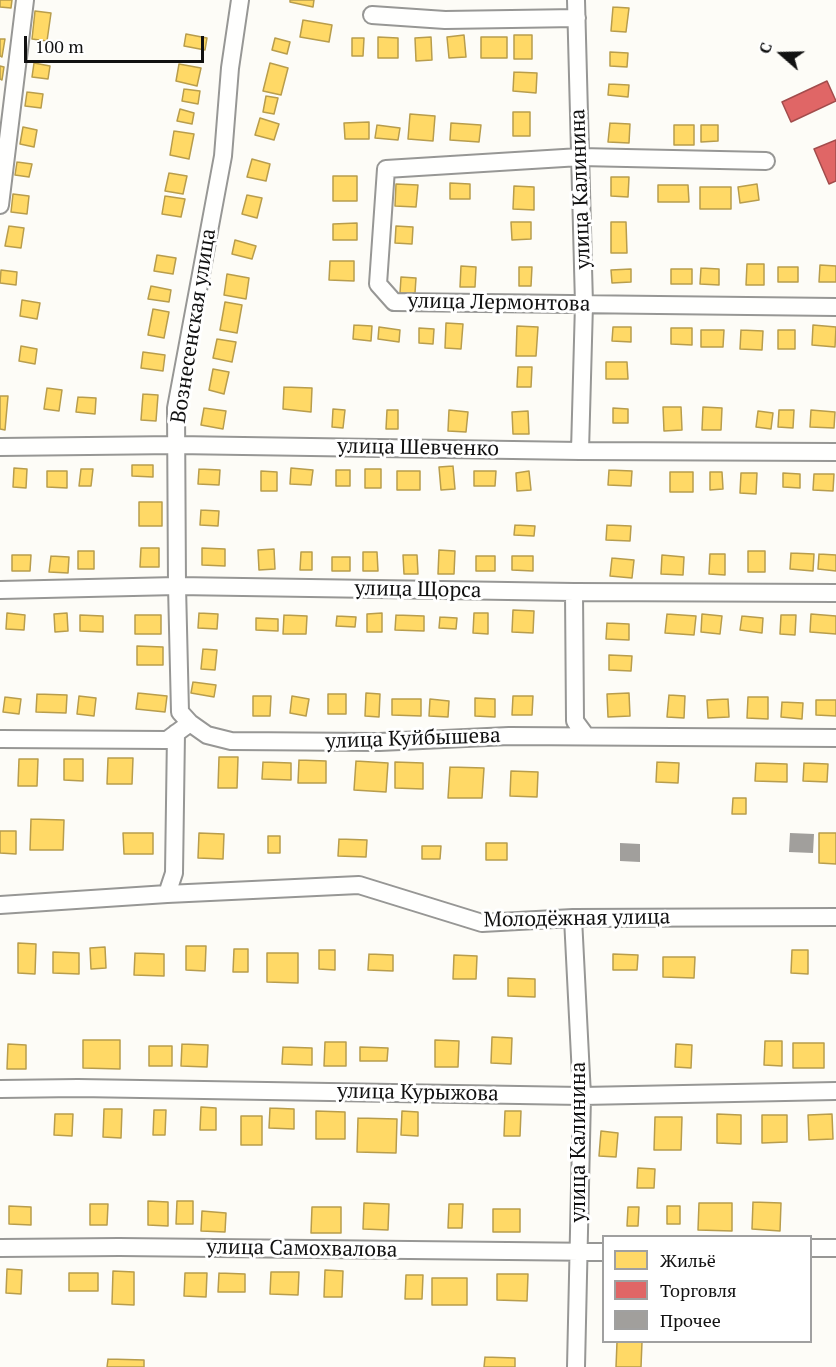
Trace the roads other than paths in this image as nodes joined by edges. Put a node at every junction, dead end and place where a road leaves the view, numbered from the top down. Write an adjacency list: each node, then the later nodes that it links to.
1 (25, 0): 8 (street)
2 (240, 0): 11 (street, Вознесенская улица)
3 (576, 0): 5 (street, улица Калинина)
4 (372, 15): 5 (street)
5 (577, 18): 6 (street, улица Калинина)
6 (580, 157): 7 (street, улица Лермонтова); 9 (street, улица Калинина); 9 (street, улица Лермонтова)
7 (766, 161)
8 (0, 205)
9 (584, 304): 10 (street, улица Лермонтова); 13 (street, улица Калинина)
10 (836, 307)
11 (176, 445): 12 (street, улица Шевченко); 13 (street, улица Шевченко); 15 (street, Вознесенская улица)
12 (0, 447)
13 (580, 451): 14 (street, улица Шевченко)
14 (836, 452)
15 (177, 586): 16 (street, улица Щорса); 17 (street, улица Щорса); 19 (street, Вознесенская улица)
16 (0, 590)
17 (574, 592): 18 (street, улица Щорса); 20 (street)
18 (836, 594)
19 (183, 728): 20 (street, улица Куйбышева); 22 (street); 23 (street)
20 (586, 736): 21 (street, улица Куйбышева)
21 (836, 738)
22 (0, 739)
23 (167, 894): 24 (street, Молодёжная улица); 26 (street, Молодёжная улица)
24 (0, 905)
25 (836, 917): 26 (street, Молодёжная улица)
26 (573, 918): 29 (street, улица Калинина)
27 (0, 1089): 29 (street, улица Курыжова)
28 (836, 1091): 29 (street, улица Курыжова)
29 (582, 1096): 33 (street, улица Калинина)
30 (0, 1248): 33 (street, улица Самохвалова)
31 (812, 1248): 32 (street)
32 (836, 1248)
33 (578, 1252): 34 (street, улица Самохвалова); 35 (street, улица Калинина)
34 (602, 1252)
35 (576, 1367)

